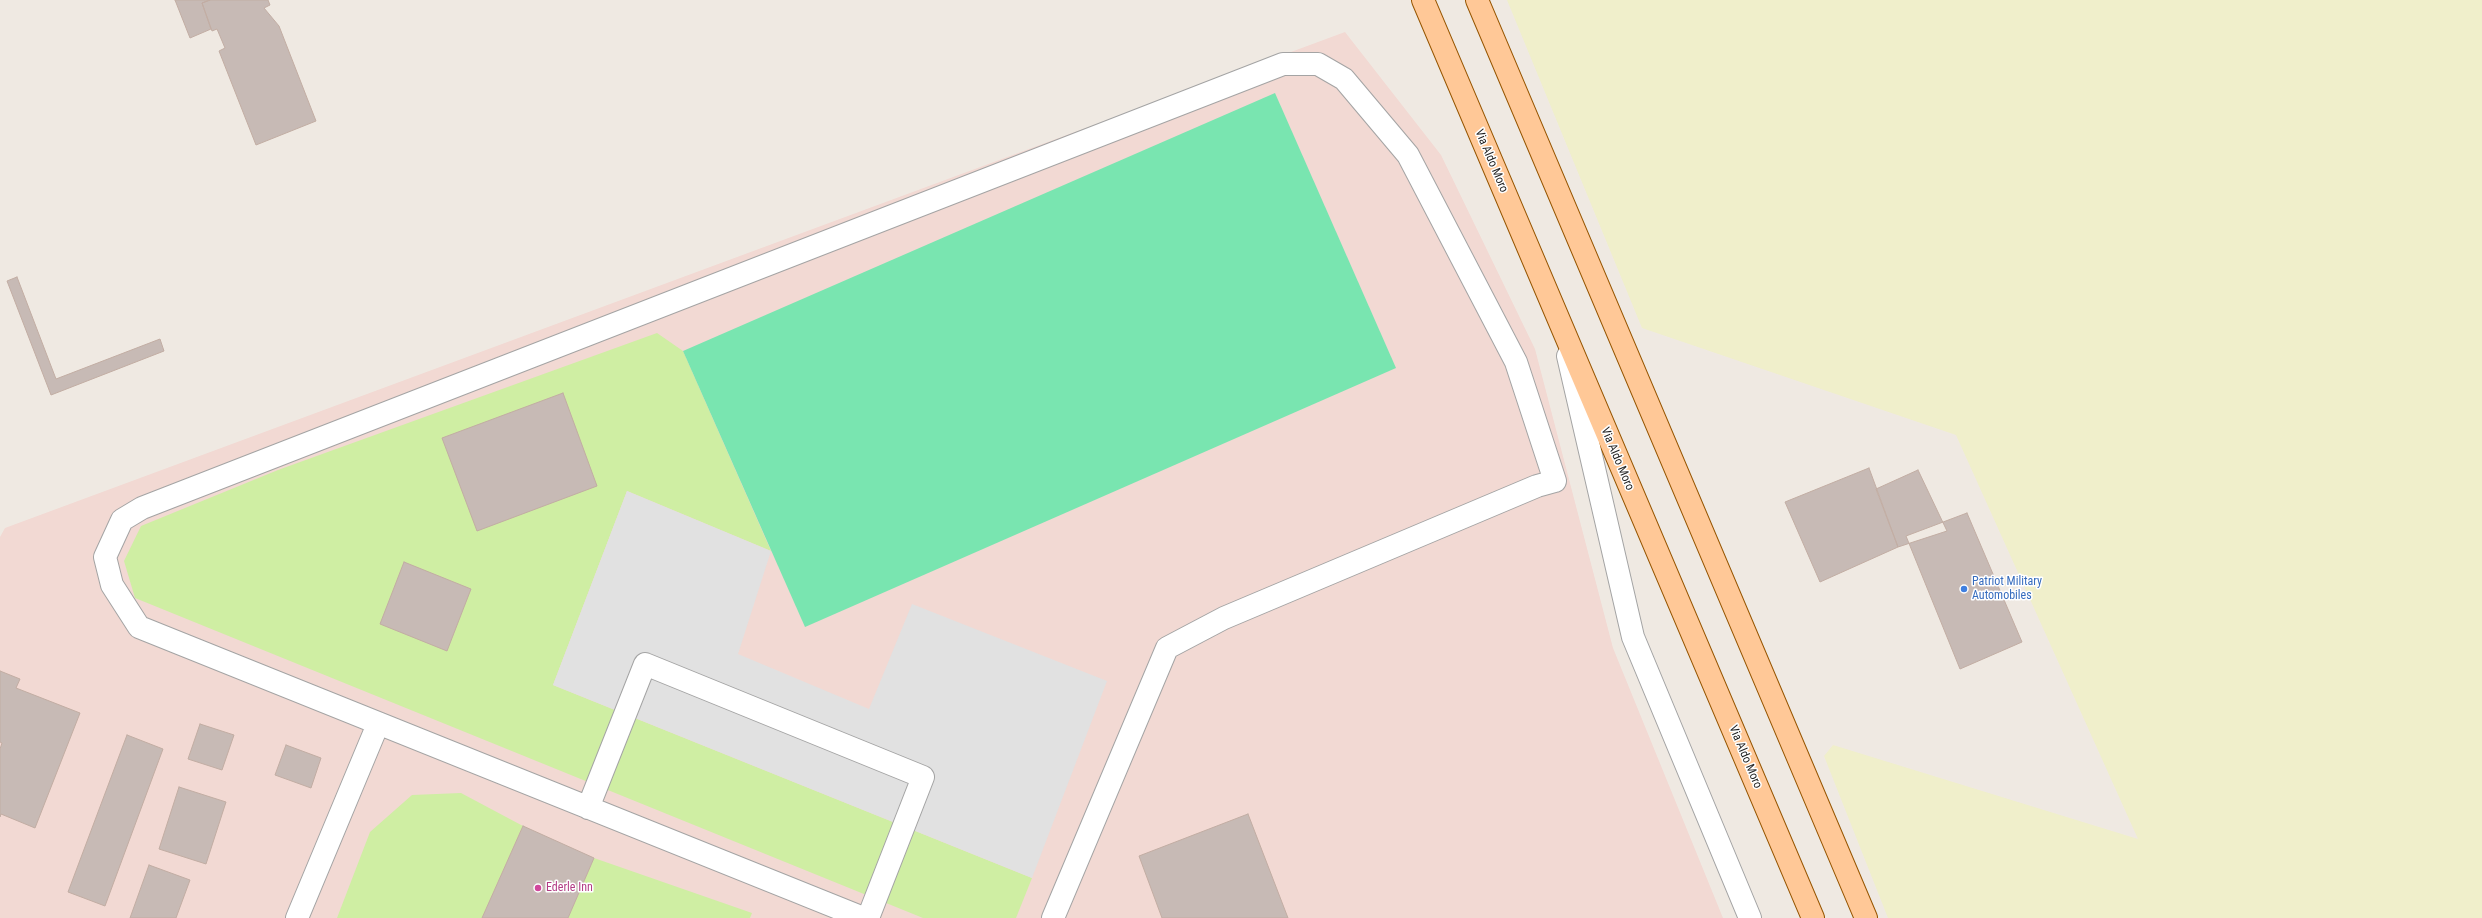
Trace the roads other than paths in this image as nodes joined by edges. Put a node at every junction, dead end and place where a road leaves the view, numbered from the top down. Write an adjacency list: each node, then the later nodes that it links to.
1 (1423, 0): 3 (main road, Via Aldo Moro)
2 (1477, 0): 12 (main road)
3 (1561, 328): 10 (street); 11 (main road, Via Aldo Moro)
4 (378, 724): 5 (street); 6 (street); 9 (street)
5 (588, 808): 7 (street); 8 (street)
6 (297, 918)
7 (863, 918)
8 (868, 918)
9 (1052, 918)
10 (1750, 918)
11 (1813, 918)
12 (1866, 918)

